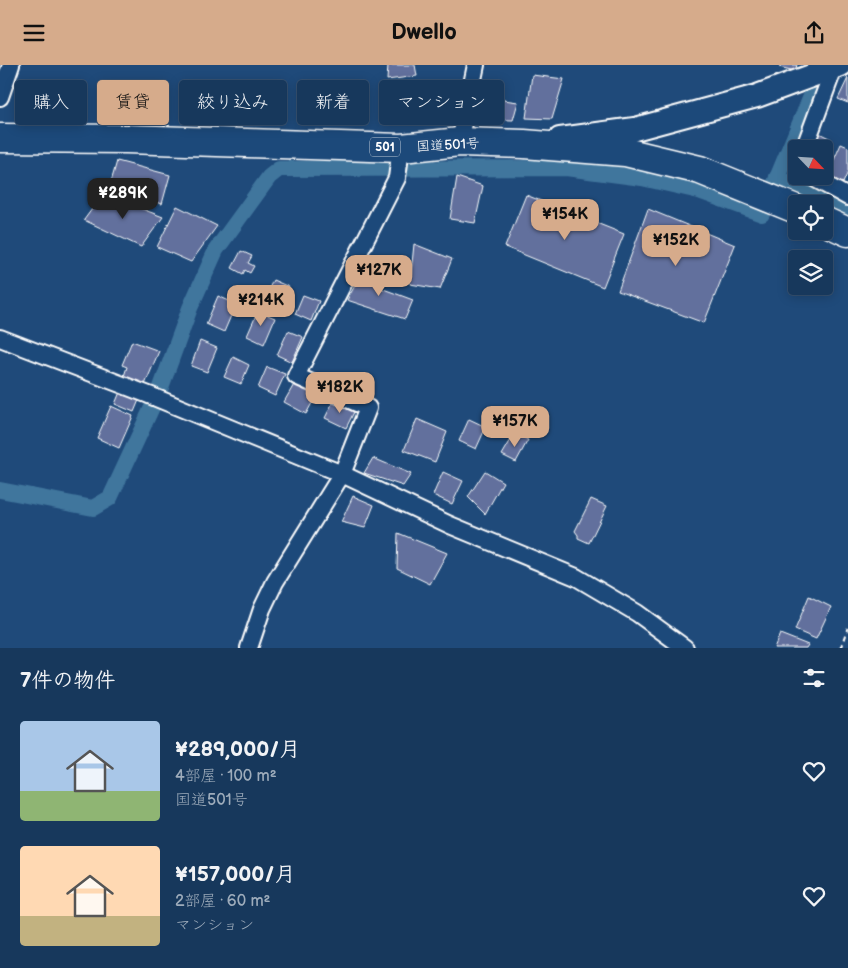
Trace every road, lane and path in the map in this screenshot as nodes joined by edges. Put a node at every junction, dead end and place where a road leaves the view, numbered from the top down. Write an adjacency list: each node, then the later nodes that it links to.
1 (11, 65): 4 (street)
2 (476, 65): 7 (street)
3 (827, 68): 6 (street); 8 (street)
4 (0, 97)
5 (0, 138): 9 (highway, 国道501号 / 501)
6 (807, 140)
7 (460, 142): 8 (highway, 国道501号 / 501); 9 (highway, 国道501号 / 501)
8 (524, 144): 12 (highway, 国道501号 / 501)
9 (400, 154): 16 (street)
10 (826, 185): 11 (street)
11 (848, 197)
12 (779, 201)
13 (833, 225): 14 (highway)
14 (848, 232)
15 (0, 338): 16 (street)
16 (342, 474): 18 (street); 19 (street)
17 (848, 628): 20 (path)
18 (249, 648)
19 (685, 648)
20 (841, 648)

